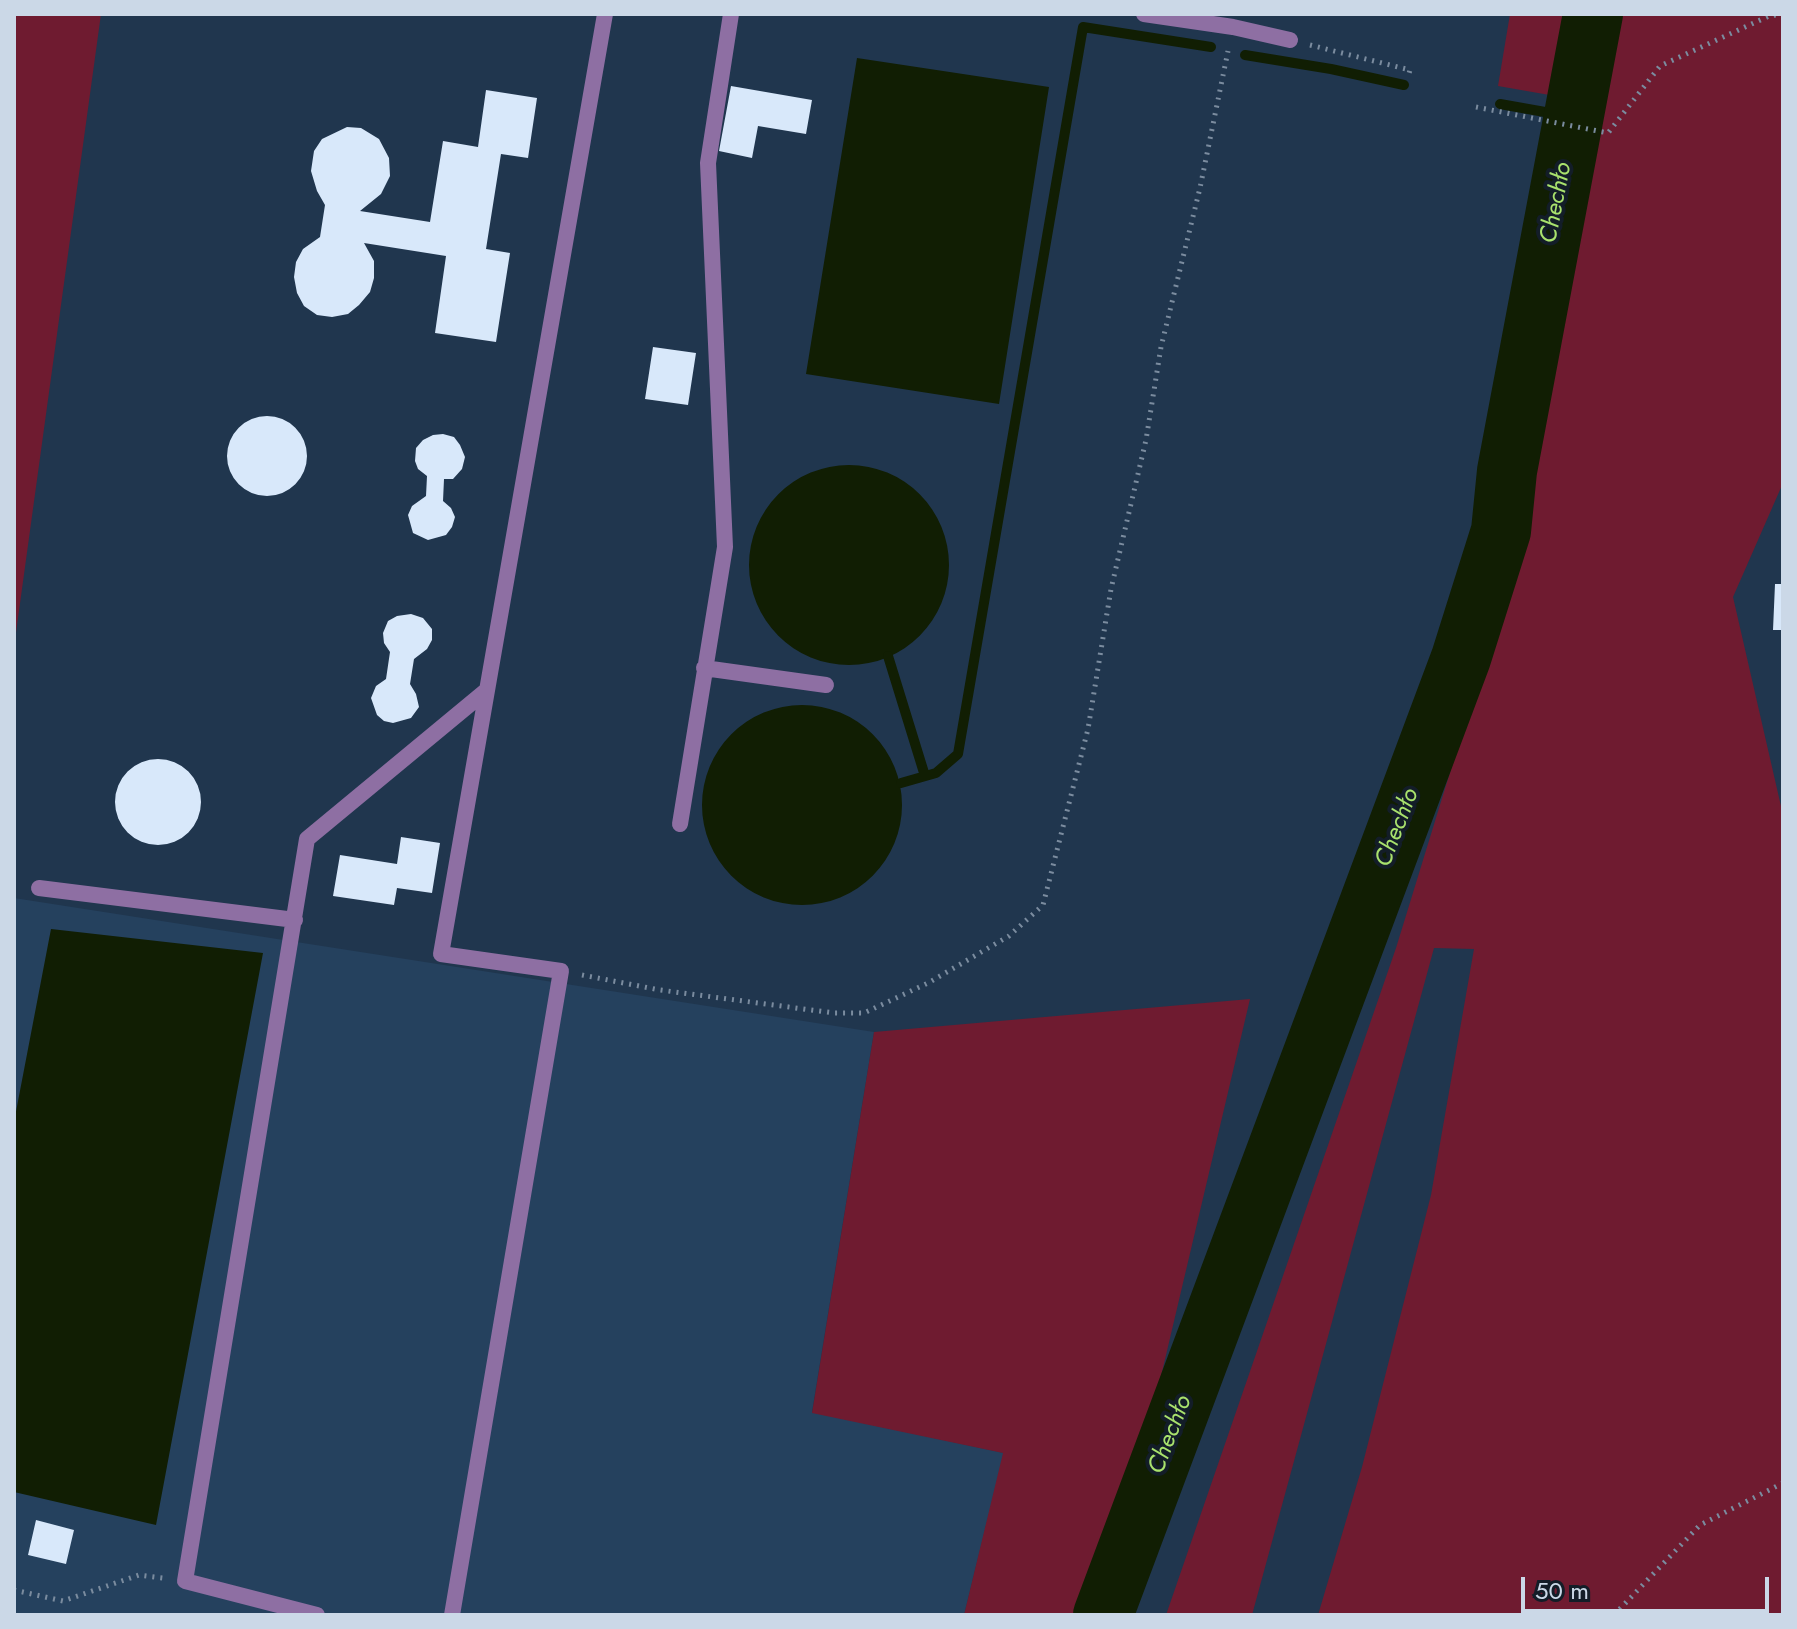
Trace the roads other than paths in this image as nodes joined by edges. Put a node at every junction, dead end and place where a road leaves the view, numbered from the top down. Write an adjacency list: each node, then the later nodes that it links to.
1 (605, 14): 8 (lane)
2 (731, 14): 6 (lane)
3 (1144, 14): 4 (lane)
4 (1234, 21): 5 (lane)
5 (1290, 40)
6 (704, 668): 7 (lane); 9 (lane)
7 (826, 685)
8 (487, 690): 11 (lane); 13 (lane)
9 (680, 824)
10 (39, 888): 11 (lane)
11 (295, 920): 12 (lane)
12 (317, 1615)
13 (452, 1615)

